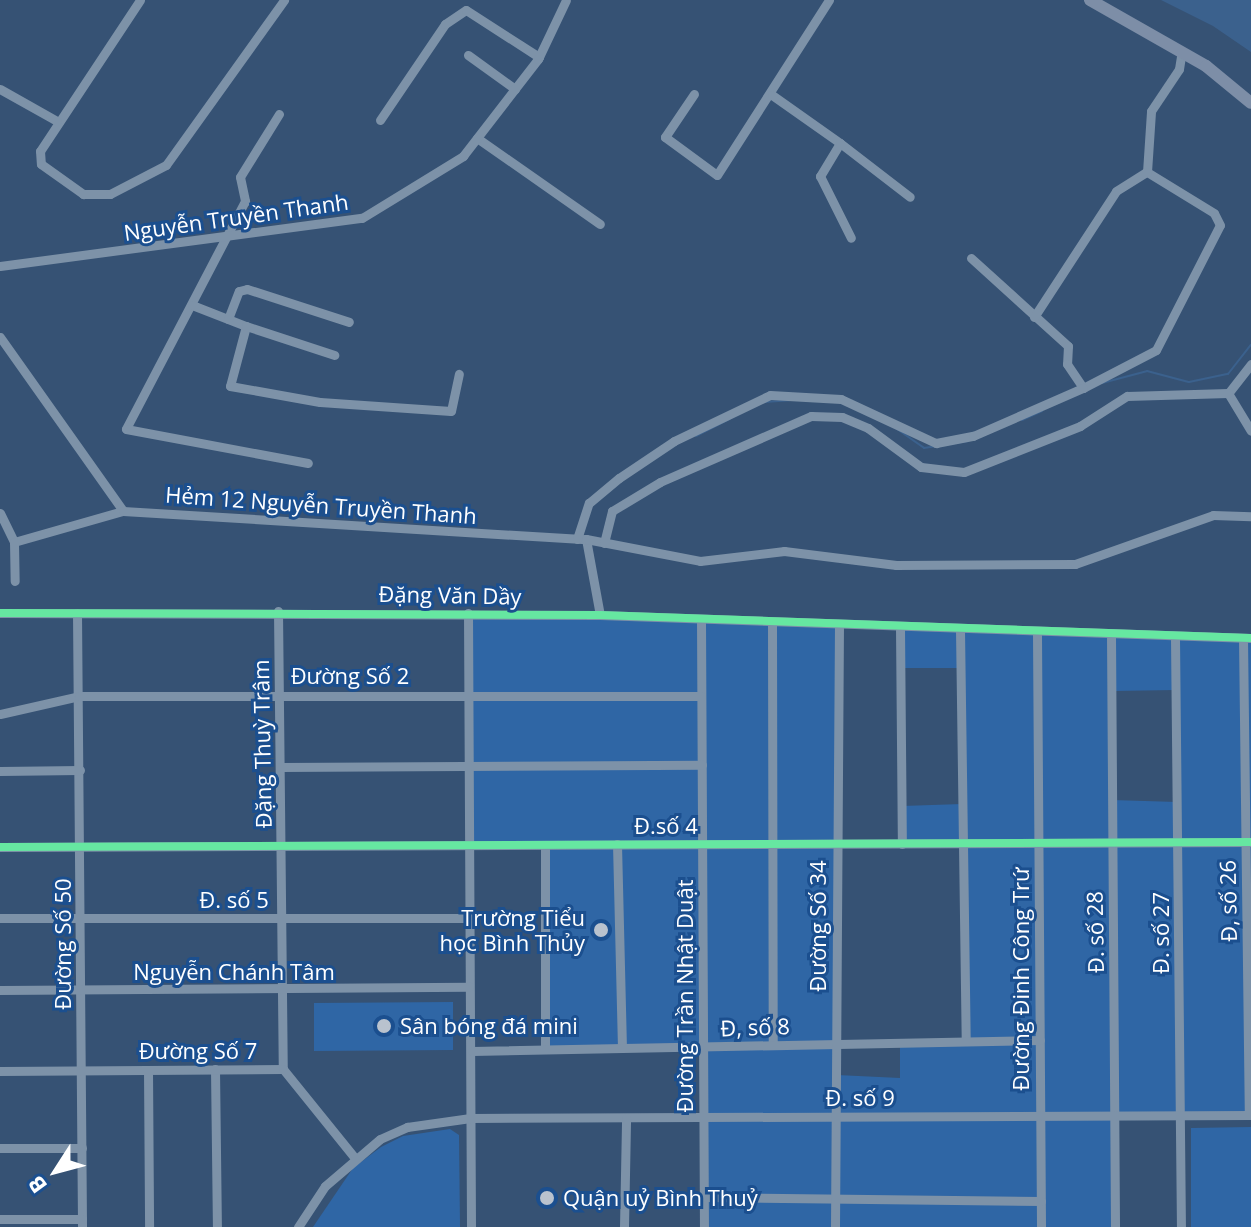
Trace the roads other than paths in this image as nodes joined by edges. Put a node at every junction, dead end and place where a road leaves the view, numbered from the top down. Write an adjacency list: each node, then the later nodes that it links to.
1 (140, 0): 16 (street)
2 (284, 0): 16 (street)
3 (566, 0): 8 (street, Nguyễn Truyền Thanh)
4 (829, 0): 12 (street)
5 (1090, 0): 6 (main road)
6 (1182, 51): 13 (main road); 19 (street)
7 (468, 55): 10 (street)
8 (539, 57): 10 (street, Nguyễn Truyền Thanh); 15 (street)
9 (0, 89): 16 (street)
10 (515, 89): 17 (street, Nguyễn Truyền Thanh)
11 (694, 94): 12 (street)
12 (772, 95): 18 (street)
13 (1251, 103)
14 (279, 114): 22 (street)
15 (380, 120)
16 (57, 121)
17 (477, 138): 21 (street); 22 (street, Nguyễn Truyền Thanh)
18 (840, 143): 20 (street); 23 (street)
19 (1147, 172): 27 (street); 35 (street)
20 (910, 197)
21 (600, 224)
22 (227, 237): 25 (street, Nguyễn Truyền Thanh); 26 (street)
23 (851, 238)
24 (971, 258): 27 (street)
25 (0, 266)
26 (192, 305): 28 (street); 38 (street)
27 (1034, 317): 35 (street)
28 (228, 319): 29 (street); 30 (street)
29 (349, 322)
30 (246, 326): 32 (street); 34 (street)
31 (0, 337): 39 (street)
32 (334, 355)
33 (1251, 364): 36 (street)
34 (459, 374)
35 (1083, 388): 42 (street)
36 (1228, 393): 37 (street); 44 (street)
37 (1251, 431)
38 (308, 463)
39 (123, 511): 42 (street, Hẻm 12 Nguyễn Truyền Thanh); 43 (street, Hẻm 12 Nguyễn Truyền Thanh)
40 (0, 513): 43 (street)
41 (1251, 516): 44 (street, Hẻm 12 Nguyễn Truyền Thanh)
42 (581, 539): 44 (street, Hẻm 12 Nguyễn Truyền Thanh); 50 (street)
43 (14, 542): 45 (street)
44 (604, 543)
45 (15, 581)
46 (278, 611): 48 (street, Đặng Văn Dầy); 49 (street, Đặng Văn Dầy); 60 (street, Đặng Thuỳ Trâm)
47 (0, 613): 48 (street, Đặng Văn Dầy)
48 (77, 613): 62 (street, Đường Số 50)
49 (468, 613): 50 (street, Đặng Văn Dầy); 61 (street)
50 (600, 615): 51 (street, Đặng Văn Dầy)
51 (701, 620): 52 (street, Đặng Văn Dầy); 63 (street, Đường Trần Nhật Duật)
52 (772, 622): 53 (street, Đặng Văn Dầy); 77 (street)
53 (839, 625): 54 (street, Đặng Văn Dầy); 78 (street, Đường Số 34)
54 (900, 628): 55 (street, Đặng Văn Dầy); 79 (street)
55 (960, 630): 56 (street, Đặng Văn Dầy); 72 (street)
56 (1037, 635): 57 (street, Đặng Văn Dầy); 73 (street, Đường Đinh Công Trứ)
57 (1111, 636): 58 (street, Đặng Văn Dầy); 74 (street, Đ. số 28)
58 (1175, 638): 59 (street, Đặng Văn Dầy); 70 (street, Đ. số 27)
59 (1247, 638): 71 (street, Đ, số 26)
60 (280, 693): 61 (street, Đường Số 2); 62 (street, Đường Số 2); 67 (street, Đặng Thuỳ Trâm)
61 (468, 695): 63 (street, Đường Số 2); 66 (street)
62 (79, 696): 64 (street, Đường Số 2); 68 (street, Đường Số 50)
63 (701, 696): 65 (street, Đường Trần Nhật Duật)
64 (0, 714)
65 (702, 765): 66 (street); 76 (street, Đường Trần Nhật Duật)
66 (467, 766): 67 (street); 82 (street)
67 (280, 767): 81 (street, Đặng Thuỳ Trâm)
68 (80, 770): 69 (street); 80 (street, Đường Số 50)
69 (0, 771)
70 (1178, 842): 71 (street, Đ.số 4); 74 (street, Đ.số 4); 109 (street, Đ. số 27)
71 (1248, 842): 106 (street, Đ, số 26)
72 (964, 843): 73 (street, Đ.số 4); 79 (street, Đ.số 4); 93 (street)
73 (1038, 843): 74 (street, Đ.số 4); 94 (street, Đường Đinh Công Trứ)
74 (1113, 843): 108 (street, Đ. số 28)
75 (617, 844): 76 (street, Đ.số 4); 83 (street, Đ.số 4); 98 (street)
76 (702, 844): 77 (street, Đ.số 4); 97 (street, Đường Trần Nhật Duật)
77 (772, 844): 78 (street, Đ.số 4); 96 (street)
78 (836, 844): 79 (street, Đ.số 4); 95 (street, Đường Số 34)
79 (902, 844)
80 (80, 845): 81 (street, Đ.số 4); 84 (street, Đ.số 4); 86 (street, Đường Số 50)
81 (281, 845): 82 (street, Đ.số 4); 87 (street, Đặng Thuỳ Trâm)
82 (467, 845): 83 (street, Đ.số 4); 88 (street)
83 (545, 845): 99 (street)
84 (0, 847)
85 (0, 918): 86 (street, Đ. số 5)
86 (80, 918): 87 (street, Đ. số 5); 92 (street, Đường Số 50)
87 (281, 918): 88 (street, Đ. số 5); 91 (street, Đặng Thuỳ Trâm)
88 (469, 918): 89 (street)
89 (469, 987): 91 (street, Nguyễn Chánh Tâm); 100 (street)
90 (0, 990): 92 (street, Nguyễn Chánh Tâm)
91 (281, 990): 92 (street, Nguyễn Chánh Tâm); 102 (street, Đặng Thuỳ Trâm)
92 (81, 991): 103 (street, Đường Số 50)
93 (966, 1040): 94 (street, Đ, số 8); 95 (street, Đ, số 8)
94 (1040, 1040): 107 (street, Đường Đinh Công Trứ)
95 (837, 1041): 96 (street, Đ, số 8); 110 (street, Đường Số 34)
96 (773, 1045): 97 (street, Đ, số 8)
97 (704, 1047): 98 (street, Đ, số 8); 113 (street, Đường Trần Nhật Duật)
98 (622, 1048): 99 (street, Đ, số 8)
99 (545, 1049): 100 (street, Đ, số 8)
100 (472, 1051): 111 (street)
101 (215, 1069): 102 (street, Đường Số 7); 104 (street, Đường Số 7); 123 (street)
102 (283, 1069): 116 (street, Đường Số 7)
103 (81, 1070): 104 (street, Đường Số 7); 105 (street, Đường Số 7); 115 (street, Đường Số 50)
104 (148, 1070): 122 (street)
105 (0, 1071)
106 (1250, 1114): 109 (street, Đ. số 9)
107 (1041, 1115): 108 (street, Đ. số 9); 110 (street, Đ. số 9); 119 (street, Đường Đinh Công Trứ)
108 (1115, 1115): 109 (street, Đ. số 9); 130 (street, Đ. số 28)
109 (1180, 1115): 131 (street, Đ. số 27)
110 (836, 1116): 113 (street, Đ. số 9); 118 (street, Đường Số 34)
111 (470, 1118): 112 (street, Đ. số 9); 116 (street, Đ. số 9); 125 (street)
112 (626, 1118): 113 (street, Đ. số 9); 126 (street)
113 (704, 1119): 117 (street, Đường Trần Nhật Duật)
114 (0, 1148): 115 (street)
115 (82, 1148): 121 (street, Đường Số 50)
116 (354, 1157): 124 (street)
117 (705, 1197): 118 (street); 127 (street, Đường Trần Nhật Duật)
118 (835, 1199): 119 (street); 128 (street, Đường Số 34)
119 (1041, 1201): 129 (street, Đường Đinh Công Trứ)
120 (0, 1219): 121 (street)
121 (82, 1223)
122 (149, 1227)
123 (217, 1227)
124 (298, 1227)
125 (471, 1227)
126 (624, 1227)
127 (704, 1227)
128 (835, 1227)
129 (1041, 1227)
130 (1115, 1227)
131 (1181, 1227)

